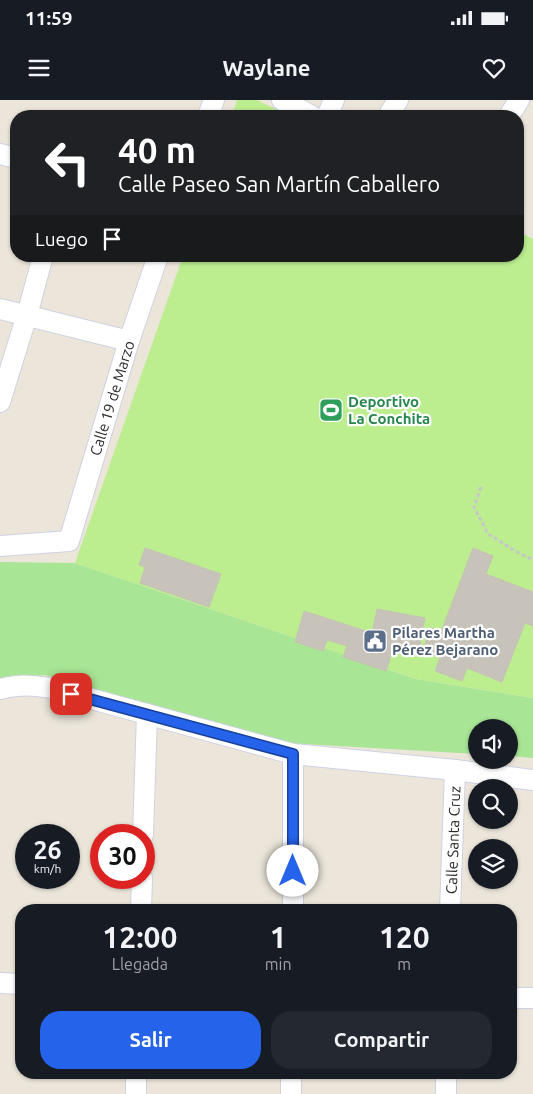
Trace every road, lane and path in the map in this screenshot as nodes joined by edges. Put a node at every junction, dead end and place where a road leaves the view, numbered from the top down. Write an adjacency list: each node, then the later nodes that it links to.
1 (282, 100): 2 (street)
2 (301, 110)
3 (41, 262): 6 (street)
4 (156, 262): 7 (street, Calle 19 de Marzo)
5 (0, 309): 6 (street)
6 (27, 315): 7 (street); 8 (street)
7 (129, 340): 10 (street, Calle 19 de Marzo)
8 (0, 402)
9 (481, 487): 11 (path)
10 (0, 546)
11 (533, 560)
12 (0, 689): 13 (street)
13 (147, 714): 14 (street); 17 (street)
14 (293, 754): 15 (street); 20 (street)
15 (455, 770): 16 (street); 21 (street, Calle Santa Cruz)
16 (533, 780)
17 (144, 824)
18 (142, 889): 19 (street)
19 (141, 904)
20 (293, 904)
21 (450, 904)
22 (0, 983): 23 (street)
23 (15, 984)
24 (517, 998): 25 (street)
25 (533, 998)
26 (136, 1079): 29 (street)
27 (291, 1079): 30 (street)
28 (446, 1079): 31 (street)
29 (136, 1094)
30 (291, 1094)
31 (446, 1094)

